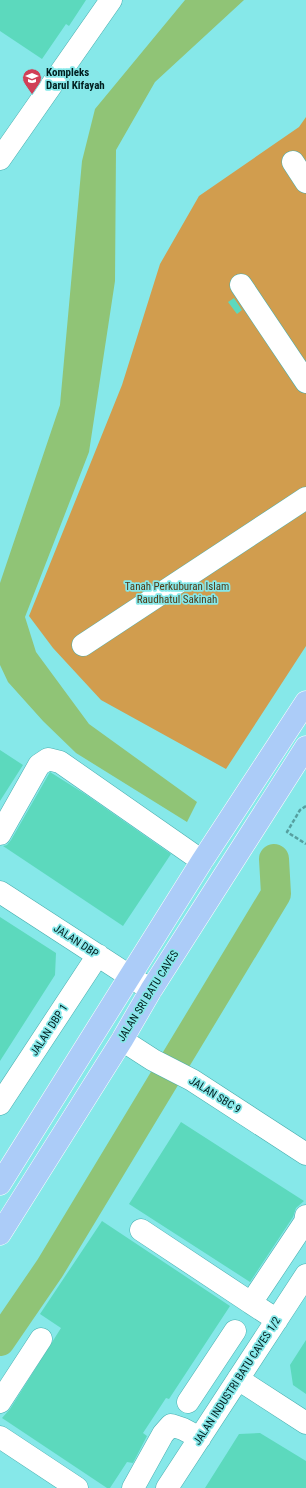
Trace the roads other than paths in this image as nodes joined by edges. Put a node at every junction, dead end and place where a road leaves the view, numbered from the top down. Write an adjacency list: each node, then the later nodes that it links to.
1 (111, 0): 2 (street)
2 (0, 159)
3 (292, 162): 4 (street)
4 (306, 182)
5 (241, 285): 6 (street)
6 (306, 382)
7 (306, 498): 8 (street)
8 (83, 645)
9 (306, 702): 10 (main road)
10 (276, 747): 11 (street); 13 (main road)
11 (303, 757): 17 (main road, JALAN SRI BATU CAVES)
12 (0, 834): 13 (street)
13 (202, 861): 16 (main road)
14 (0, 892): 15 (street, JALAN DBP)
15 (98, 955): 16 (street, JALAN DBP); 19 (street, JALAN DBP 1)
16 (130, 976): 17 (street, JALAN DBP); 21 (main road)
17 (151, 990): 18 (main road, JALAN SRI BATU CAVES)
18 (122, 1040): 20 (street, JALAN SBC 9); 25 (main road, JALAN SRI BATU CAVES)
19 (0, 1104)
20 (306, 1154)
21 (0, 1184)
22 (306, 1216): 23 (street)
23 (306, 1223): 27 (street)
24 (141, 1230): 27 (street)
25 (0, 1234)
26 (306, 1275): 28 (street, JALAN INDUSTRI BATU CAVES 1/2)
27 (251, 1303): 28 (street)
28 (277, 1320): 32 (street, JALAN INDUSTRI BATU CAVES 1/2)
29 (235, 1330): 31 (street)
30 (41, 1339): 33 (street)
31 (219, 1353): 32 (street); 34 (street)
32 (241, 1374): 34 (street, JALAN INDUSTRI BATU CAVES 1/2); 35 (street)
33 (0, 1402)
34 (220, 1407): 37 (street, JALAN INDUSTRI BATU CAVES 1/2)
35 (306, 1423)
36 (0, 1437): 40 (street)
37 (200, 1438): 41 (street); 42 (street, JALAN INDUSTRI BATU CAVES 1/2)
38 (0, 1456): 39 (street)
39 (52, 1488)
40 (77, 1488)
41 (133, 1488)
42 (168, 1488)

